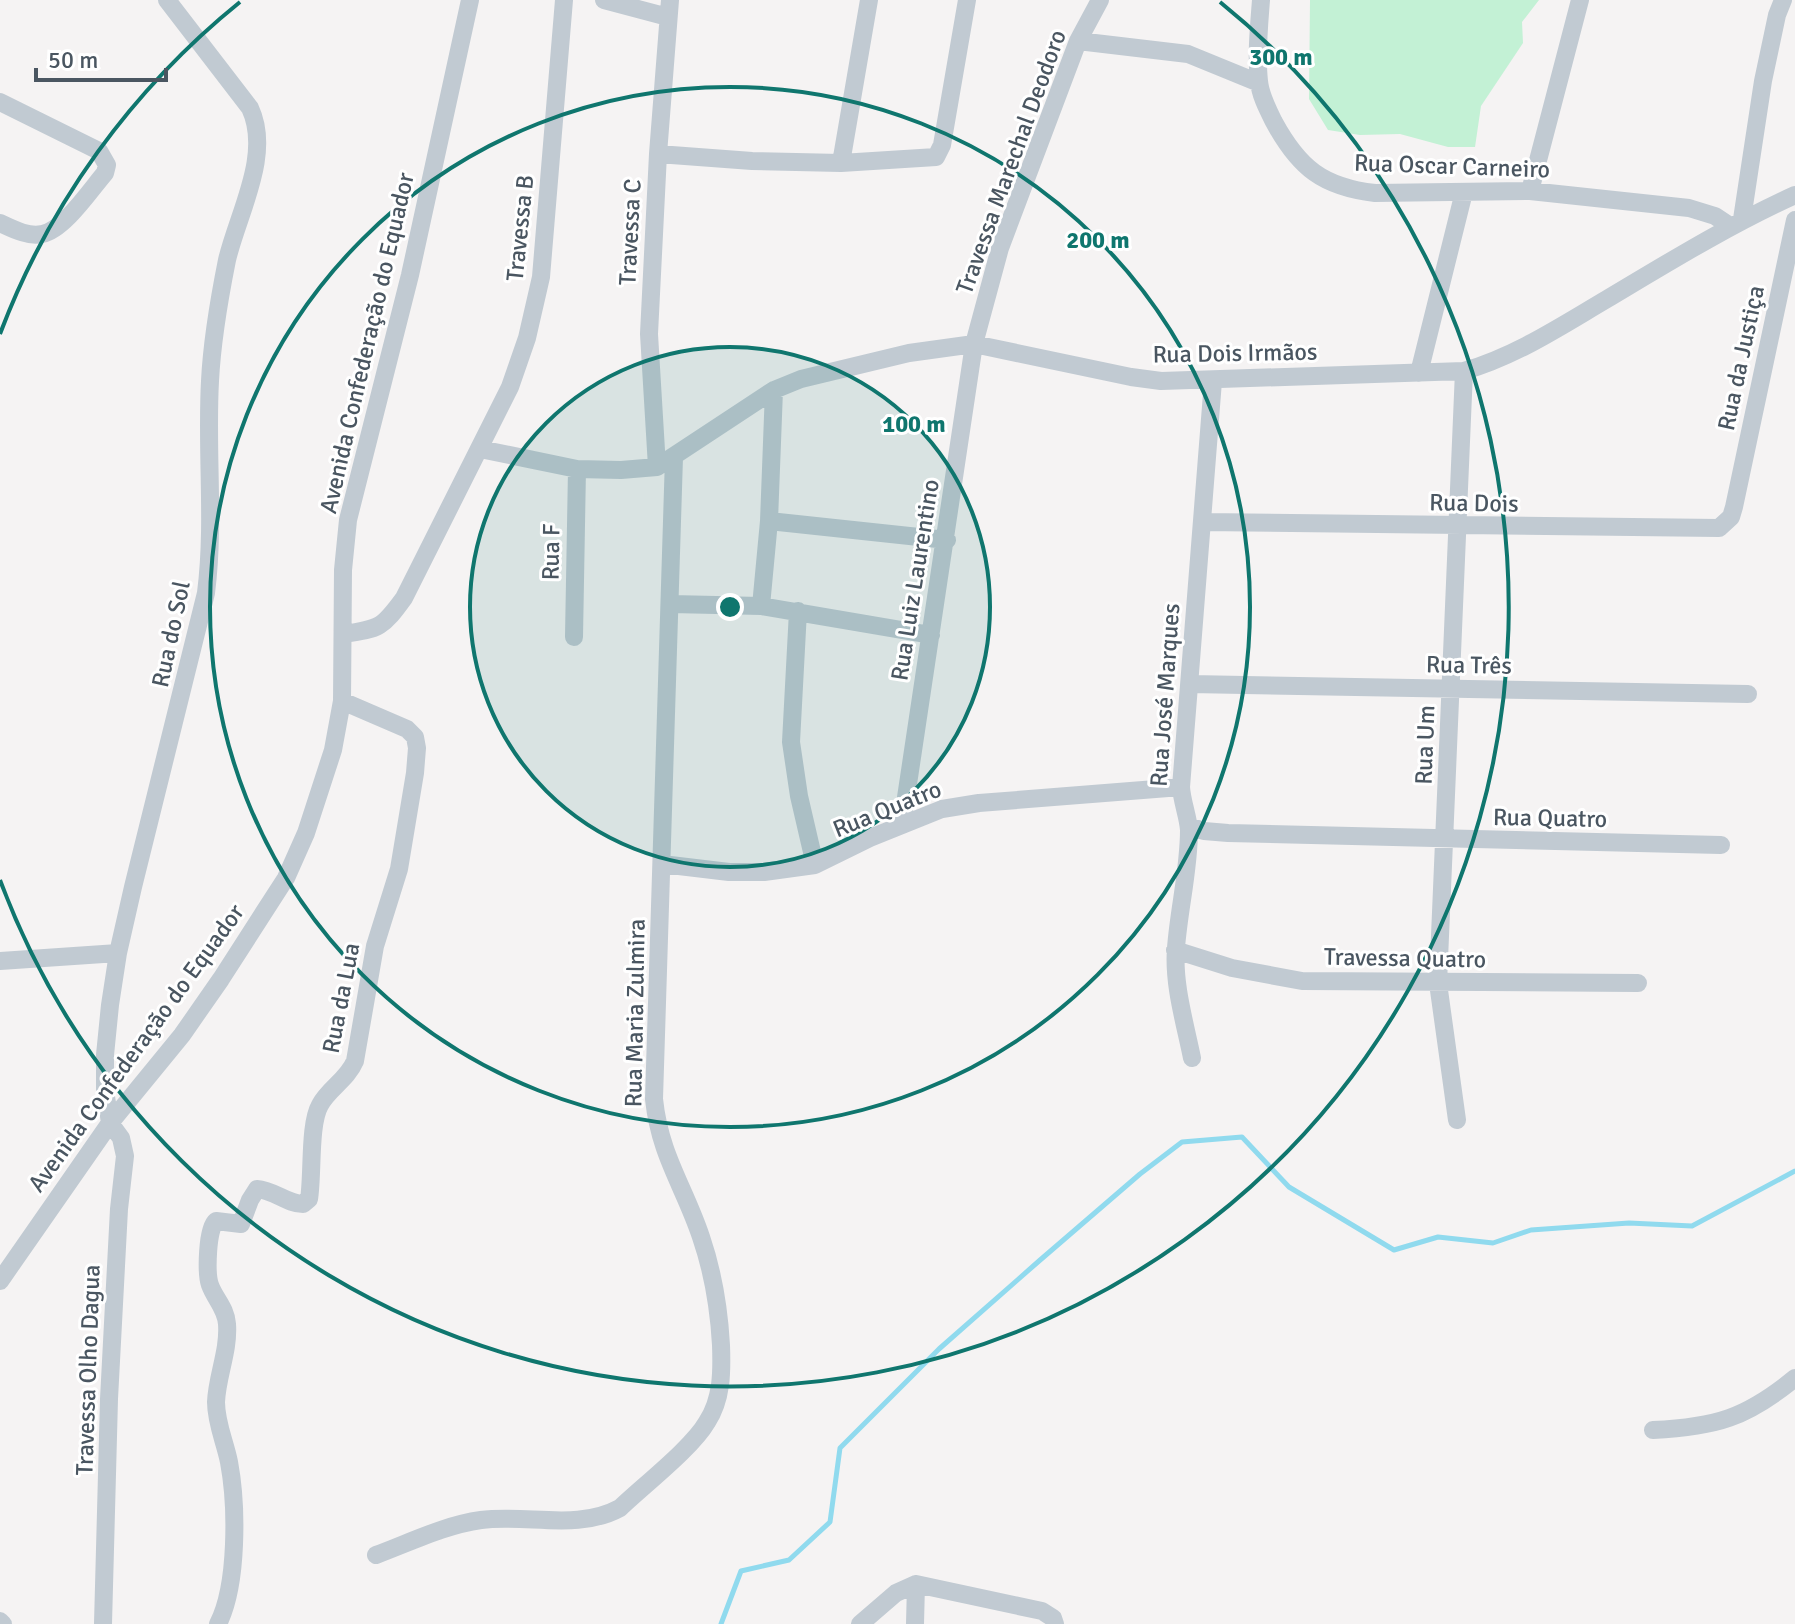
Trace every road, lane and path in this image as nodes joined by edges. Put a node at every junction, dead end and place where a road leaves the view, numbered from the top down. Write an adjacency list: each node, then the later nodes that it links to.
1 (167, 0): 55 (street, Rua do Sol)
2 (470, 0): 40 (street, Avenida Confederação do Equador)
3 (564, 0): 28 (street, Travessa B)
4 (604, 0): 11 (street)
5 (869, 0): 16 (street)
6 (967, 0): 16 (street)
7 (1100, 0): 12 (street, Travessa Marechal Deodoro)
8 (1261, 0): 13 (street, Rua Oscar Carneiro)
9 (1580, 0): 17 (street)
10 (1783, 0): 21 (street)
11 (669, 9): 15 (street, Travessa C)
12 (1078, 41): 13 (street); 23 (street, Travessa Marechal Deodoro)
13 (1259, 83): 18 (street, Rua Oscar Carneiro)
14 (0, 102): 22 (street)
15 (658, 154): 16 (street); 30 (street, Travessa C)
16 (841, 163)
17 (1530, 191): 18 (street, Rua Oscar Carneiro); 21 (street, Rua Oscar Carneiro)
18 (1464, 192): 25 (street)
19 (1795, 195): 21 (street)
20 (1795, 220): 32 (street, Rua da Justiça)
21 (1736, 222): 24 (street, Rua Dois Irmãos)
22 (0, 223)
23 (974, 344): 26 (street, Rua Dois Irmãos); 27 (street, Rua Dois Irmãos); 36 (street, Rua Luiz Laurentino)
24 (1464, 371): 25 (street, Rua Dois Irmãos); 35 (street, Rua Um)
25 (1419, 373): 26 (street, Rua Dois Irmãos)
26 (1213, 381): 34 (street, Rua José Marques)
27 (774, 390): 29 (street, Rua Dois Irmãos); 33 (street)
28 (480, 449): 31 (street, Rua Dois Irmãos); 40 (street, Travessa B)
29 (674, 457): 30 (street, Rua Dois Irmãos); 37 (street, Rua Maria Zulmira)
30 (657, 467): 31 (street, Rua Dois Irmãos)
31 (577, 469): 42 (street, Rua F)
32 (1734, 507): 35 (street, Rua Dois)
33 (769, 521): 36 (street); 38 (street)
34 (1202, 522): 35 (street, Rua Dois); 43 (street, Rua José Marques)
35 (1458, 527): 44 (street, Rua Um)
36 (947, 540): 41 (street, Rua Luiz Laurentino)
37 (671, 604): 38 (street); 52 (street, Rua Maria Zulmira)
38 (761, 606): 39 (street)
39 (798, 611): 41 (street); 53 (street)
40 (344, 634): 46 (street, Avenida Confederação do Equador)
41 (931, 635): 48 (street, Rua Luiz Laurentino)
42 (574, 637)
43 (1190, 684): 44 (street, Rua Três); 47 (street, Rua José Marques)
44 (1451, 689): 45 (street, Rua Três); 50 (street, Rua Um)
45 (1748, 694)
46 (342, 701): 61 (street, Avenida Confederação do Equador); 68 (street, Rua da Lua)
47 (1181, 787): 48 (street, Rua Quatro); 49 (street, Rua José Marques)
48 (902, 824): 53 (street, Rua Quatro)
49 (1189, 826): 50 (street, Rua Quatro); 54 (street, Rua José Marques)
50 (1445, 840): 51 (street, Rua Quatro); 57 (street, Rua Um)
51 (1721, 845)
52 (662, 864): 53 (street, Rua Quatro); 65 (street, Rua Maria Zulmira)
53 (815, 865)
54 (1175, 950): 57 (street, Travessa Quatro); 59 (street, Rua José Marques)
55 (118, 953): 56 (street); 61 (street, Rua do Sol)
56 (0, 961)
57 (1438, 983): 58 (street, Travessa Quatro); 60 (street, Rua Um)
58 (1638, 983)
59 (1192, 1058)
60 (1457, 1120)
61 (110, 1123): 62 (street, Avenida Confederação do Equador); 67 (street, Travessa Olho Dagua)
62 (0, 1281)
63 (1795, 1378): 64 (street)
64 (1653, 1430)
65 (376, 1555)
66 (916, 1584): 69 (street); 70 (street); 71 (street)
67 (103, 1624)
68 (218, 1624)
69 (860, 1624)
70 (915, 1624)
71 (1055, 1624)

